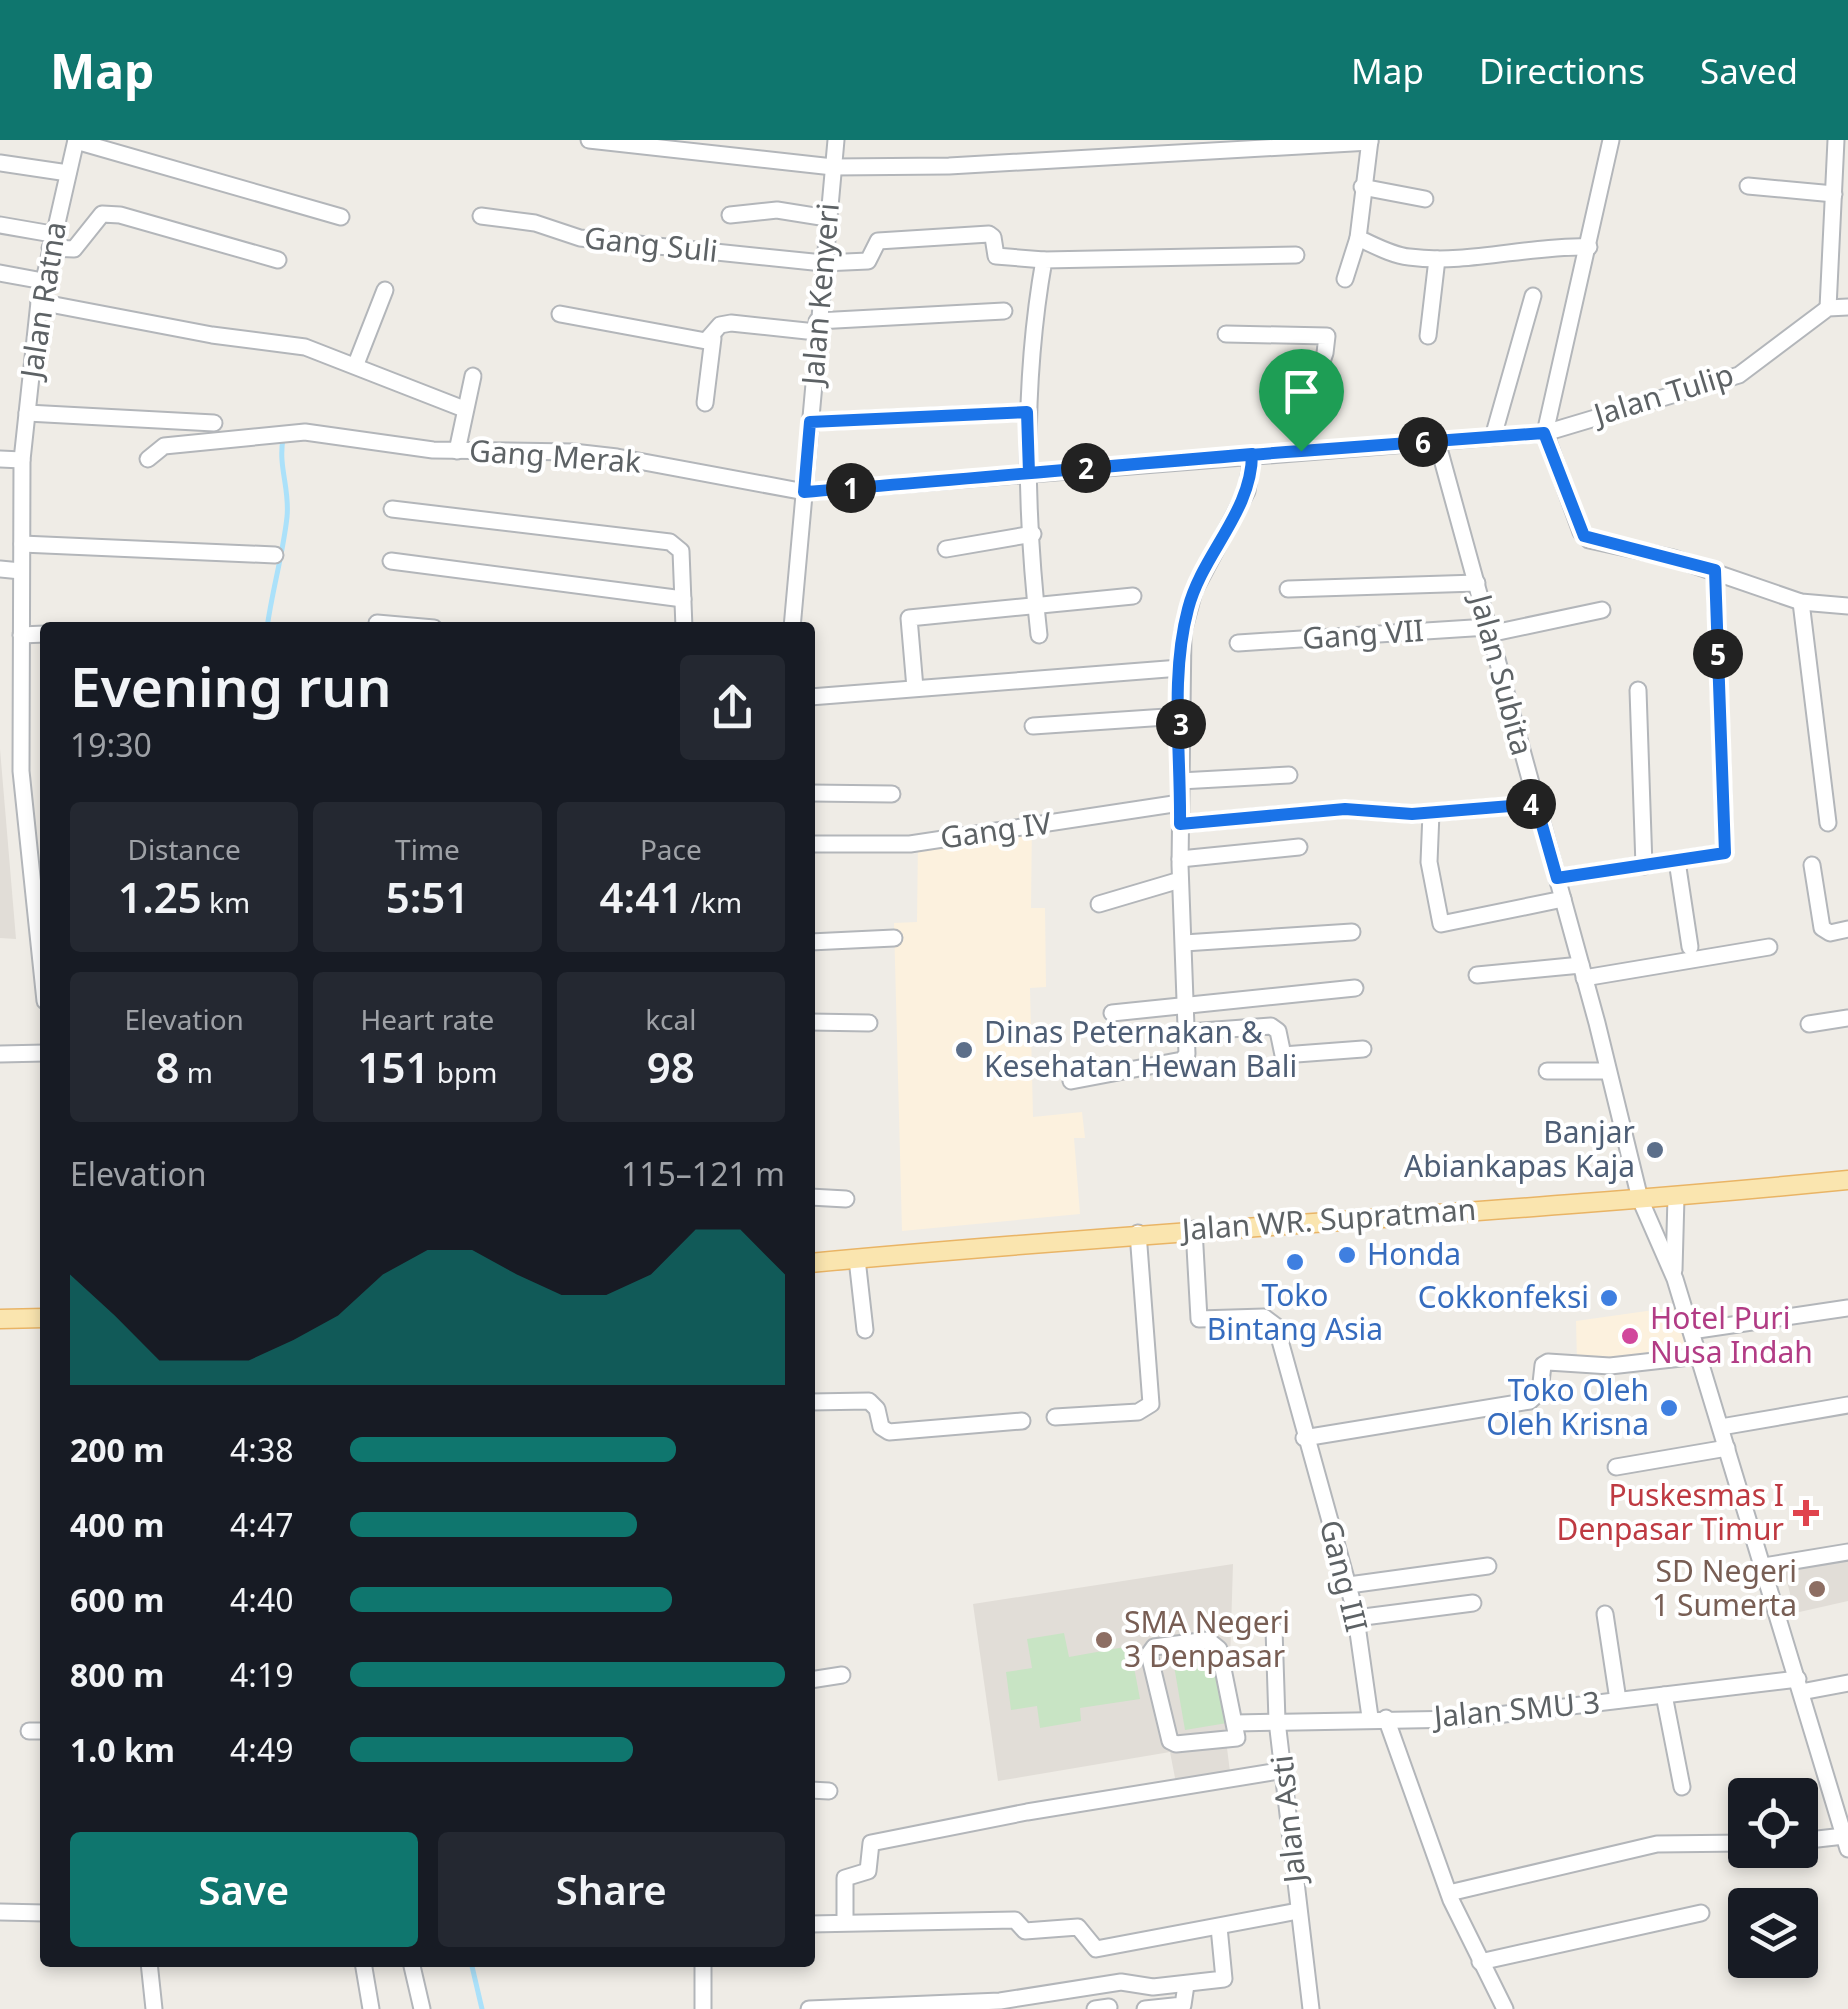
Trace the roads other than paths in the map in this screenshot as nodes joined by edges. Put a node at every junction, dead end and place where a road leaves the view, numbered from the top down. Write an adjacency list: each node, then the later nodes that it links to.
1 (76, 140): 11 (street, Jalan Ratna); 18 (street)
2 (590, 140): 10 (street)
3 (836, 140): 10 (street, Jalan Kenyeri)
4 (1611, 140): 23 (street)
5 (1837, 140): 6 (street); 14 (street)
6 (1848, 140)
7 (1370, 141): 8 (street); 13 (street)
8 (1143, 147): 10 (street)
9 (0, 163): 11 (street)
10 (833, 167): 19 (street, Jalan Kenyeri)
11 (68, 174): 22 (street, Jalan Ratna)
12 (1748, 186): 14 (street)
13 (1362, 187): 15 (street); 21 (street)
14 (1834, 194): 36 (street)
15 (1425, 199)
16 (730, 215): 19 (street)
17 (481, 216): 28 (street, Gang Suli)
18 (341, 217)
19 (827, 218): 28 (street, Jalan Kenyeri)
20 (0, 225): 22 (street)
21 (1358, 238): 25 (street); 30 (street)
22 (51, 241): 26 (street); 31 (street, Jalan Ratna)
23 (1589, 247): 25 (street); 51 (street)
24 (1296, 256): 27 (street)
25 (1436, 258): 41 (street)
26 (278, 260)
27 (1044, 260): 28 (street, Gang Suli); 48 (street)
28 (823, 263): 39 (street, Jalan Kenyeri)
29 (0, 273): 31 (street)
30 (1345, 279)
31 (44, 281): 34 (street, Jalan Ratna)
32 (385, 290): 43 (street)
33 (1533, 296): 52 (street)
34 (40, 302): 43 (street); 47 (street, Jalan Ratna)
35 (1848, 307): 36 (street)
36 (1828, 308): 51 (street, Jalan Tulip)
37 (1004, 311): 39 (street)
38 (560, 314): 42 (street)
39 (817, 326): 42 (street); 49 (street, Jalan Kenyeri)
40 (1226, 334): 55 (street)
41 (1428, 336)
42 (712, 338): 45 (street)
43 (356, 364): 46 (street)
44 (473, 376): 46 (street)
45 (705, 403)
46 (464, 409): 54 (street)
47 (27, 412): 50 (street); 59 (street, Jalan Ratna)
48 (1027, 412): 49 (street); 60 (street)
49 (810, 422): 61 (street, Jalan Kenyeri)
50 (214, 423)
51 (1544, 433): 52 (street, Jalan Tulip); 69 (street)
52 (1493, 437): 53 (street, Jalan Tulip)
53 (1437, 441): 55 (street, Jalan Tulip); 71 (street, Jalan Subita)
54 (457, 451): 58 (street, Gang Merak); 61 (street, Gang Merak)
55 (1301, 451): 56 (street, Jalan Tulip)
56 (1252, 454): 60 (street, Jalan Tulip); 86 (street)
57 (0, 459): 59 (street)
58 (148, 459)
59 (22, 460): 64 (street, Jalan Ratna)
60 (1029, 473): 61 (street, Jalan Tulip); 63 (street)
61 (804, 492): 80 (street, Jalan Kenyeri)
62 (392, 509): 74 (street)
63 (1033, 534): 65 (street); 76 (street)
64 (22, 544): 66 (street); 70 (street, Jalan Ratna)
65 (946, 549)
66 (276, 554)
67 (392, 560): 74 (street)
68 (0, 569): 70 (street)
69 (1715, 570): 75 (street); 104 (street)
70 (21, 571): 84 (street, Jalan Ratna)
71 (1477, 583): 72 (street); 81 (street, Jalan Subita)
72 (1288, 588)
73 (1133, 596): 76 (street)
74 (683, 599): 79 (street)
75 (1802, 602): 77 (street); 99 (street)
76 (1037, 606): 83 (street); 87 (street)
77 (1848, 606)
78 (1602, 610): 81 (street, Gang VII)
79 (684, 622)
80 (793, 622)
81 (1488, 630): 85 (street, Gang VII); 97 (street, Jalan Subita)
82 (40, 634): 84 (street)
83 (1039, 634)
84 (21, 635): 109 (street, Jalan Ratna)
85 (1238, 643)
86 (1180, 668): 87 (street); 90 (street)
87 (915, 688): 89 (street)
88 (1638, 690): 106 (street)
89 (815, 697)
90 (1181, 716): 91 (street); 93 (street)
91 (1034, 726)
92 (1289, 775): 93 (street)
93 (1180, 781): 96 (street)
94 (815, 792): 95 (street)
95 (892, 794)
96 (1180, 803): 100 (street); 101 (street, Gang IV)
97 (1536, 804): 98 (street); 107 (street, Jalan Subita)
98 (1431, 813): 100 (street); 110 (street)
99 (1828, 823)
100 (1180, 824): 103 (street)
101 (815, 844)
102 (1298, 847): 103 (street)
103 (1180, 859): 108 (street)
104 (1677, 861): 106 (street); 118 (street)
105 (1812, 865): 113 (street)
106 (1644, 866): 107 (street)
107 (1557, 878): 110 (street, Jalan Subita)
108 (1180, 880): 111 (street); 117 (street)
109 (38, 893): 112 (street, Jalan Ratna)
110 (1563, 899): 120 (street, Jalan Subita)
111 (1098, 904)
112 (40, 924)
113 (1848, 929)
114 (1352, 932): 117 (street)
115 (894, 938): 116 (street)
116 (815, 942)
117 (1184, 943): 123 (street)
118 (1690, 946)
119 (1770, 946): 120 (street)
120 (1582, 972): 121 (street); 134 (street, Jalan Subita)
121 (1477, 975)
122 (1355, 988): 123 (street)
123 (1187, 1002): 124 (street); 129 (street)
124 (1112, 1013)
125 (1848, 1018): 128 (street)
126 (815, 1022): 127 (street)
127 (869, 1024)
128 (1809, 1024)
129 (1188, 1032): 130 (street); 135 (street)
130 (1364, 1049)
131 (40, 1053): 132 (street)
132 (0, 1054)
133 (1546, 1071): 134 (street)
134 (1608, 1072): 140 (street, Jalan Subita)
135 (1072, 1081)
136 (1848, 1180): 138 (main road, Jalan WR. Supratman)
137 (815, 1197): 139 (street)
138 (1676, 1197): 140 (main road, Jalan WR. Supratman); 145 (street)
139 (846, 1199)
140 (1640, 1199): 141 (main road, Jalan WR. Supratman); 145 (street, Jalan Subita)
141 (1194, 1229): 142 (main road, Jalan WR. Supratman); 157 (street, Gang III)
142 (1138, 1233): 143 (main road, Jalan WR. Supratman); 154 (street)
143 (856, 1259): 144 (main road, Jalan WR. Supratman); 149 (street)
144 (815, 1263)
145 (1675, 1279): 150 (street)
146 (1848, 1308): 150 (street)
147 (40, 1318): 148 (main road)
148 (0, 1319)
149 (865, 1330)
150 (1691, 1331): 151 (street)
151 (1699, 1356): 156 (street); 157 (street)
152 (815, 1402): 155 (street)
153 (1848, 1405): 156 (street)
154 (1054, 1418)
155 (1022, 1421)
156 (1721, 1427): 158 (street)
157 (1304, 1438): 163 (street, Gang III)
158 (1727, 1448): 159 (street); 162 (street)
159 (1616, 1467)
160 (1848, 1552): 162 (street)
161 (1488, 1566): 163 (street)
162 (1764, 1566): 171 (street)
163 (1349, 1586): 166 (street, Gang III)
164 (1474, 1604): 166 (street)
165 (1605, 1614): 173 (street)
166 (1356, 1618): 174 (street, Gang III)
167 (1274, 1629): 175 (street, Jalan Asti)
168 (842, 1674): 169 (street)
169 (815, 1679)
170 (1848, 1683): 171 (street, Jalan SMU 3)
171 (1800, 1685): 172 (street, Jalan SMU 3); 182 (street)
172 (1664, 1695): 173 (street, Jalan SMU 3); 178 (street)
173 (1618, 1700): 174 (street, Jalan SMU 3)
174 (1378, 1718): 175 (street, Jalan SMU 3); 184 (street, Gang III)
175 (1278, 1720): 176 (street, Jalan SMU 3); 177 (street, Jalan Asti)
176 (1235, 1722): 176 (street, Jalan SMU 3)
177 (1284, 1770): 185 (street, Jalan Asti); 189 (street)
178 (1682, 1787)
179 (815, 1790): 180 (street)
180 (830, 1790)
181 (1818, 1841): 182 (street)
182 (1846, 1842)
183 (1728, 1843): 184 (street)
184 (1449, 1893): 192 (street, Gang III)
185 (1298, 1911): 191 (street); 205 (street, Jalan Asti)
186 (0, 1912): 187 (street)
187 (40, 1913)
188 (1701, 1913): 192 (street)
189 (844, 1922): 190 (street); 191 (street)
190 (815, 1924)
191 (1219, 1927): 197 (street)
192 (1480, 1962): 206 (street, Gang III)
193 (149, 1967): 198 (street)
194 (364, 1967): 199 (street)
195 (412, 1967): 200 (street)
196 (703, 1967): 201 (street)
197 (1186, 1985): 203 (street); 204 (street)
198 (154, 2009)
199 (371, 2009)
200 (422, 2009)
201 (702, 2009)
202 (809, 2009): 203 (street)
203 (822, 2009)
204 (1145, 2009)
205 (1311, 2009)
206 (1505, 2009)

